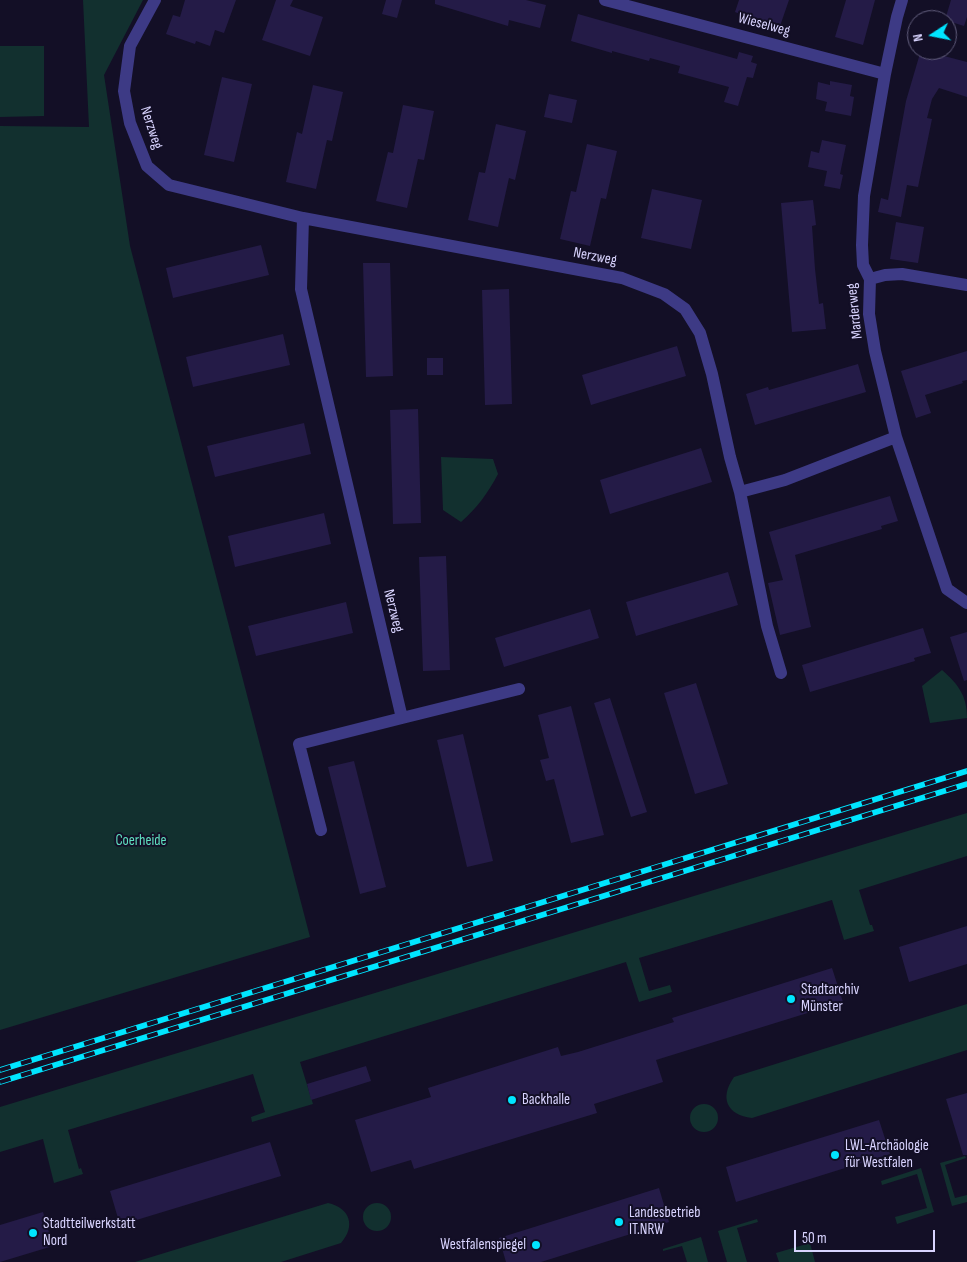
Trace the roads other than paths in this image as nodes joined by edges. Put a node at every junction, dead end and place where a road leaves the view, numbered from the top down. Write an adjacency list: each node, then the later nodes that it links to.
1 (155, 0): 5 (street, Nerzweg)
2 (605, 0): 4 (street, Wieselweg)
3 (902, 0): 4 (street, Marderweg)
4 (885, 74): 6 (street, Marderweg)
5 (303, 218): 9 (street, Nerzweg); 13 (street, Nerzweg)
6 (870, 280): 7 (street); 8 (street, Marderweg)
7 (967, 285)
8 (896, 437): 9 (street); 10 (street, Marderweg)
9 (740, 492): 11 (street, Nerzweg)
10 (967, 603)
11 (781, 673)
12 (519, 689): 13 (street)
13 (402, 718): 14 (street)
14 (320, 830)

